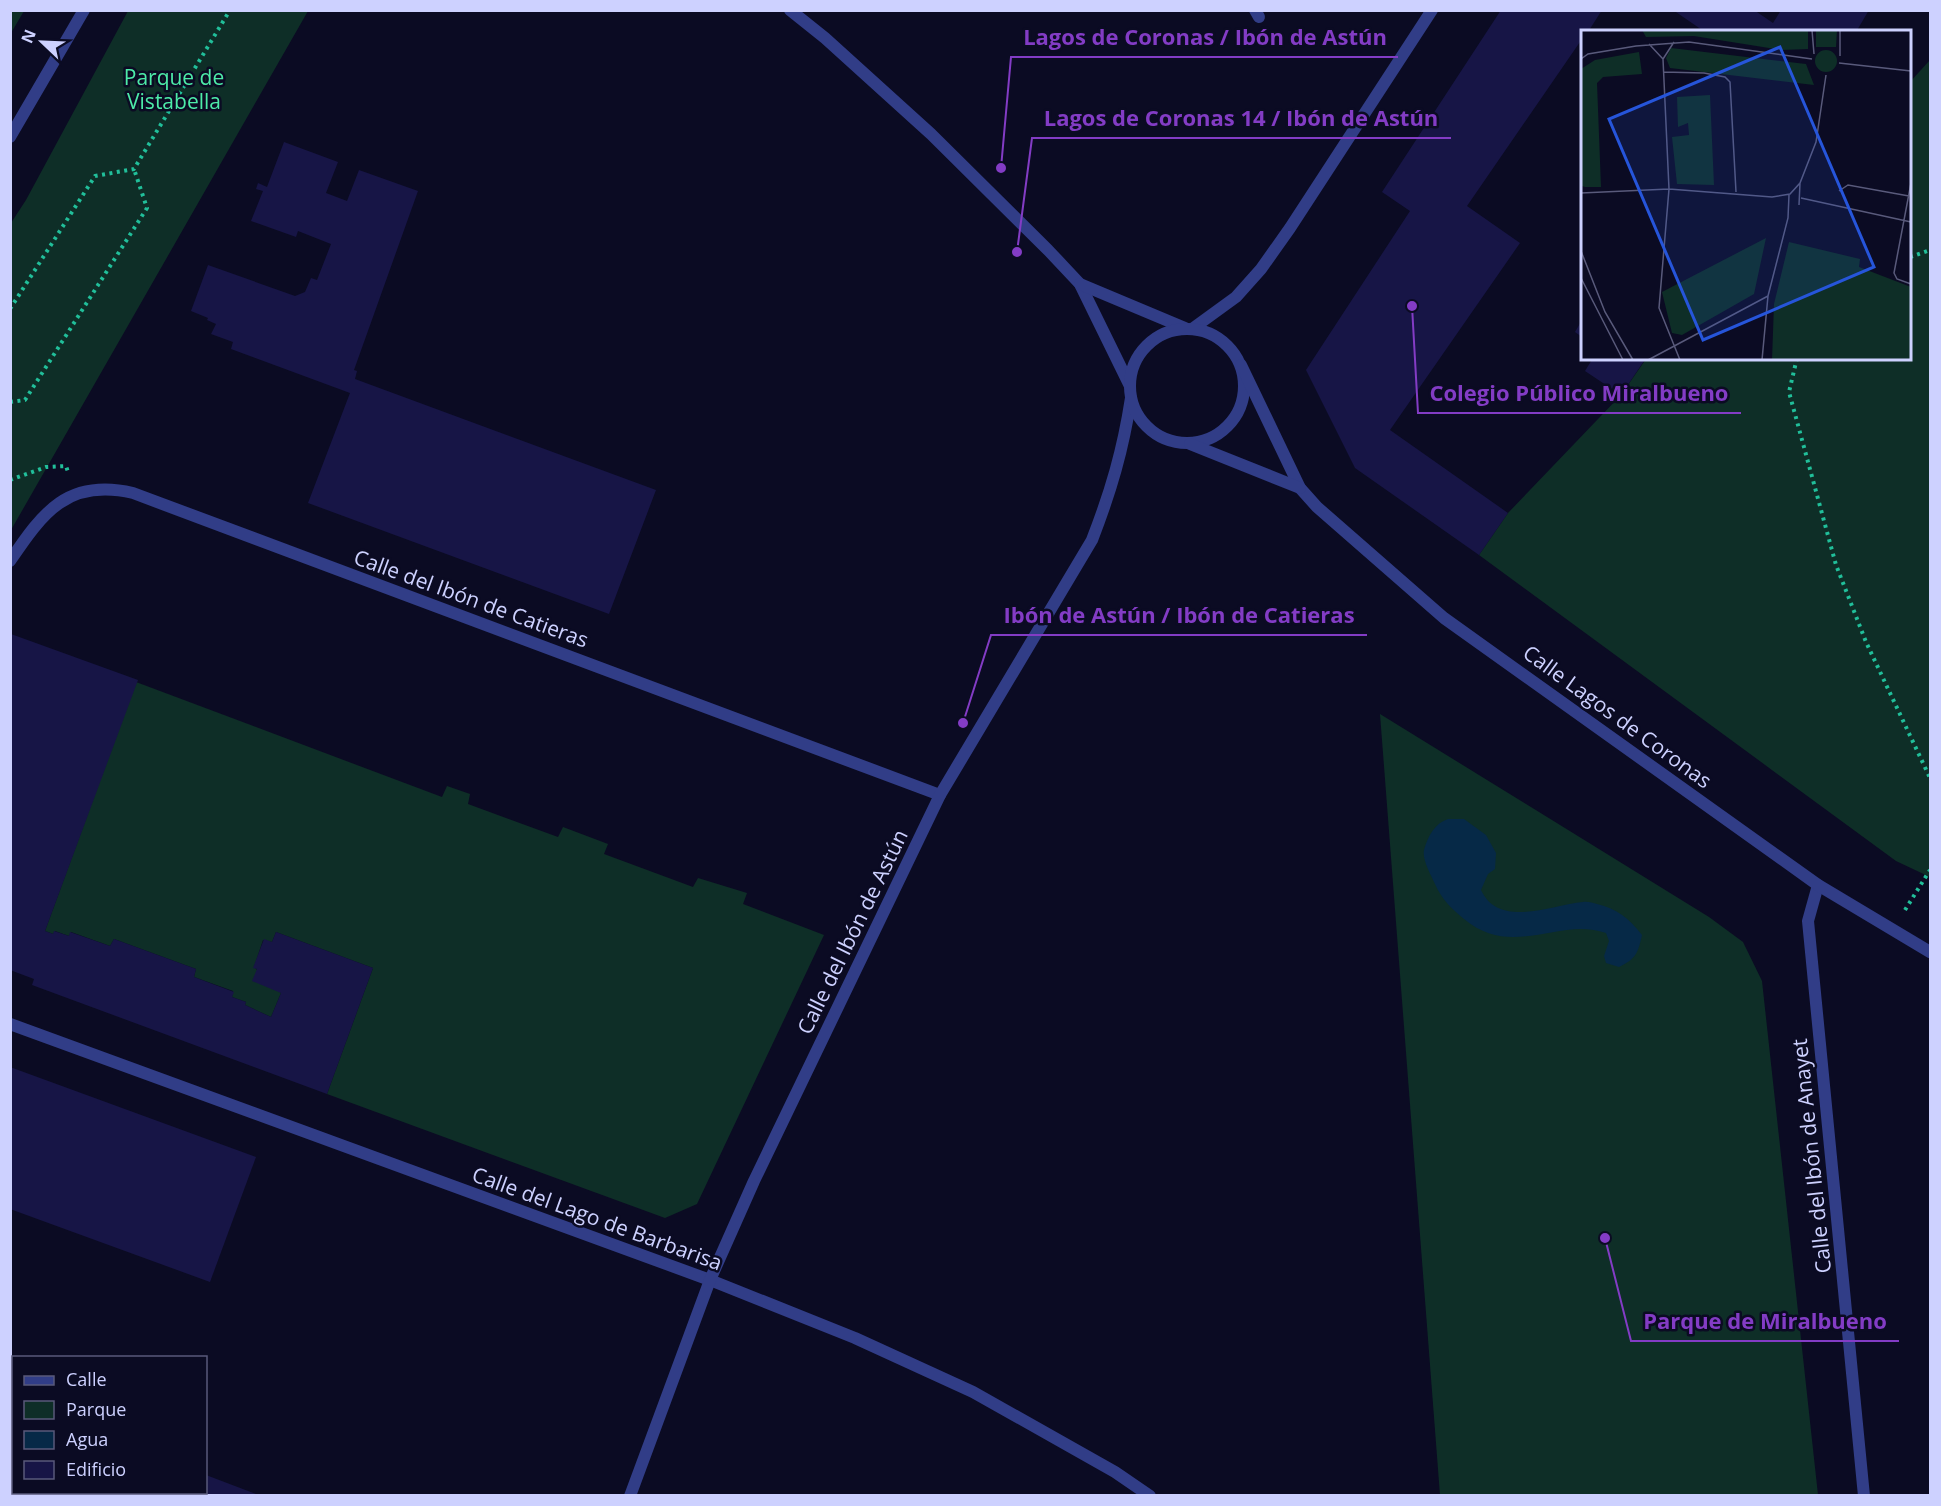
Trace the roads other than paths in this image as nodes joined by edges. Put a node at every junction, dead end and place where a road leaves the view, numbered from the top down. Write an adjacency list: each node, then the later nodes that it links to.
1 (84, 10): 4 (street)
2 (790, 10): 5 (street)
3 (1432, 10): 6 (street)
4 (10, 137)
5 (1080, 284): 6 (street); 8 (street)
6 (1189, 328): 7 (street); 8 (street)
7 (1241, 365): 9 (street); 10 (street, Calle Lagos de Coronas)
8 (1130, 392): 9 (street); 12 (street, Calle del Ibón de Astún)
9 (1190, 444): 10 (street, Calle Lagos de Coronas)
10 (1300, 488): 13 (street, Calle Lagos de Coronas)
11 (10, 561): 12 (street, Calle del Ibón de Catieras)
12 (940, 795): 16 (street, Calle del Ibón de Astún)
13 (1818, 885): 14 (street, Calle Lagos de Coronas); 19 (street, Calle del Ibón de Anayet)
14 (1930, 952)
15 (10, 1024): 16 (street, Calle del Lago de Barbarisa)
16 (710, 1280): 17 (street, Calle del Ibón de Astún); 18 (street, Calle del Lago de Barbarisa)
17 (630, 1496)
18 (1150, 1496)
19 (1864, 1496)

